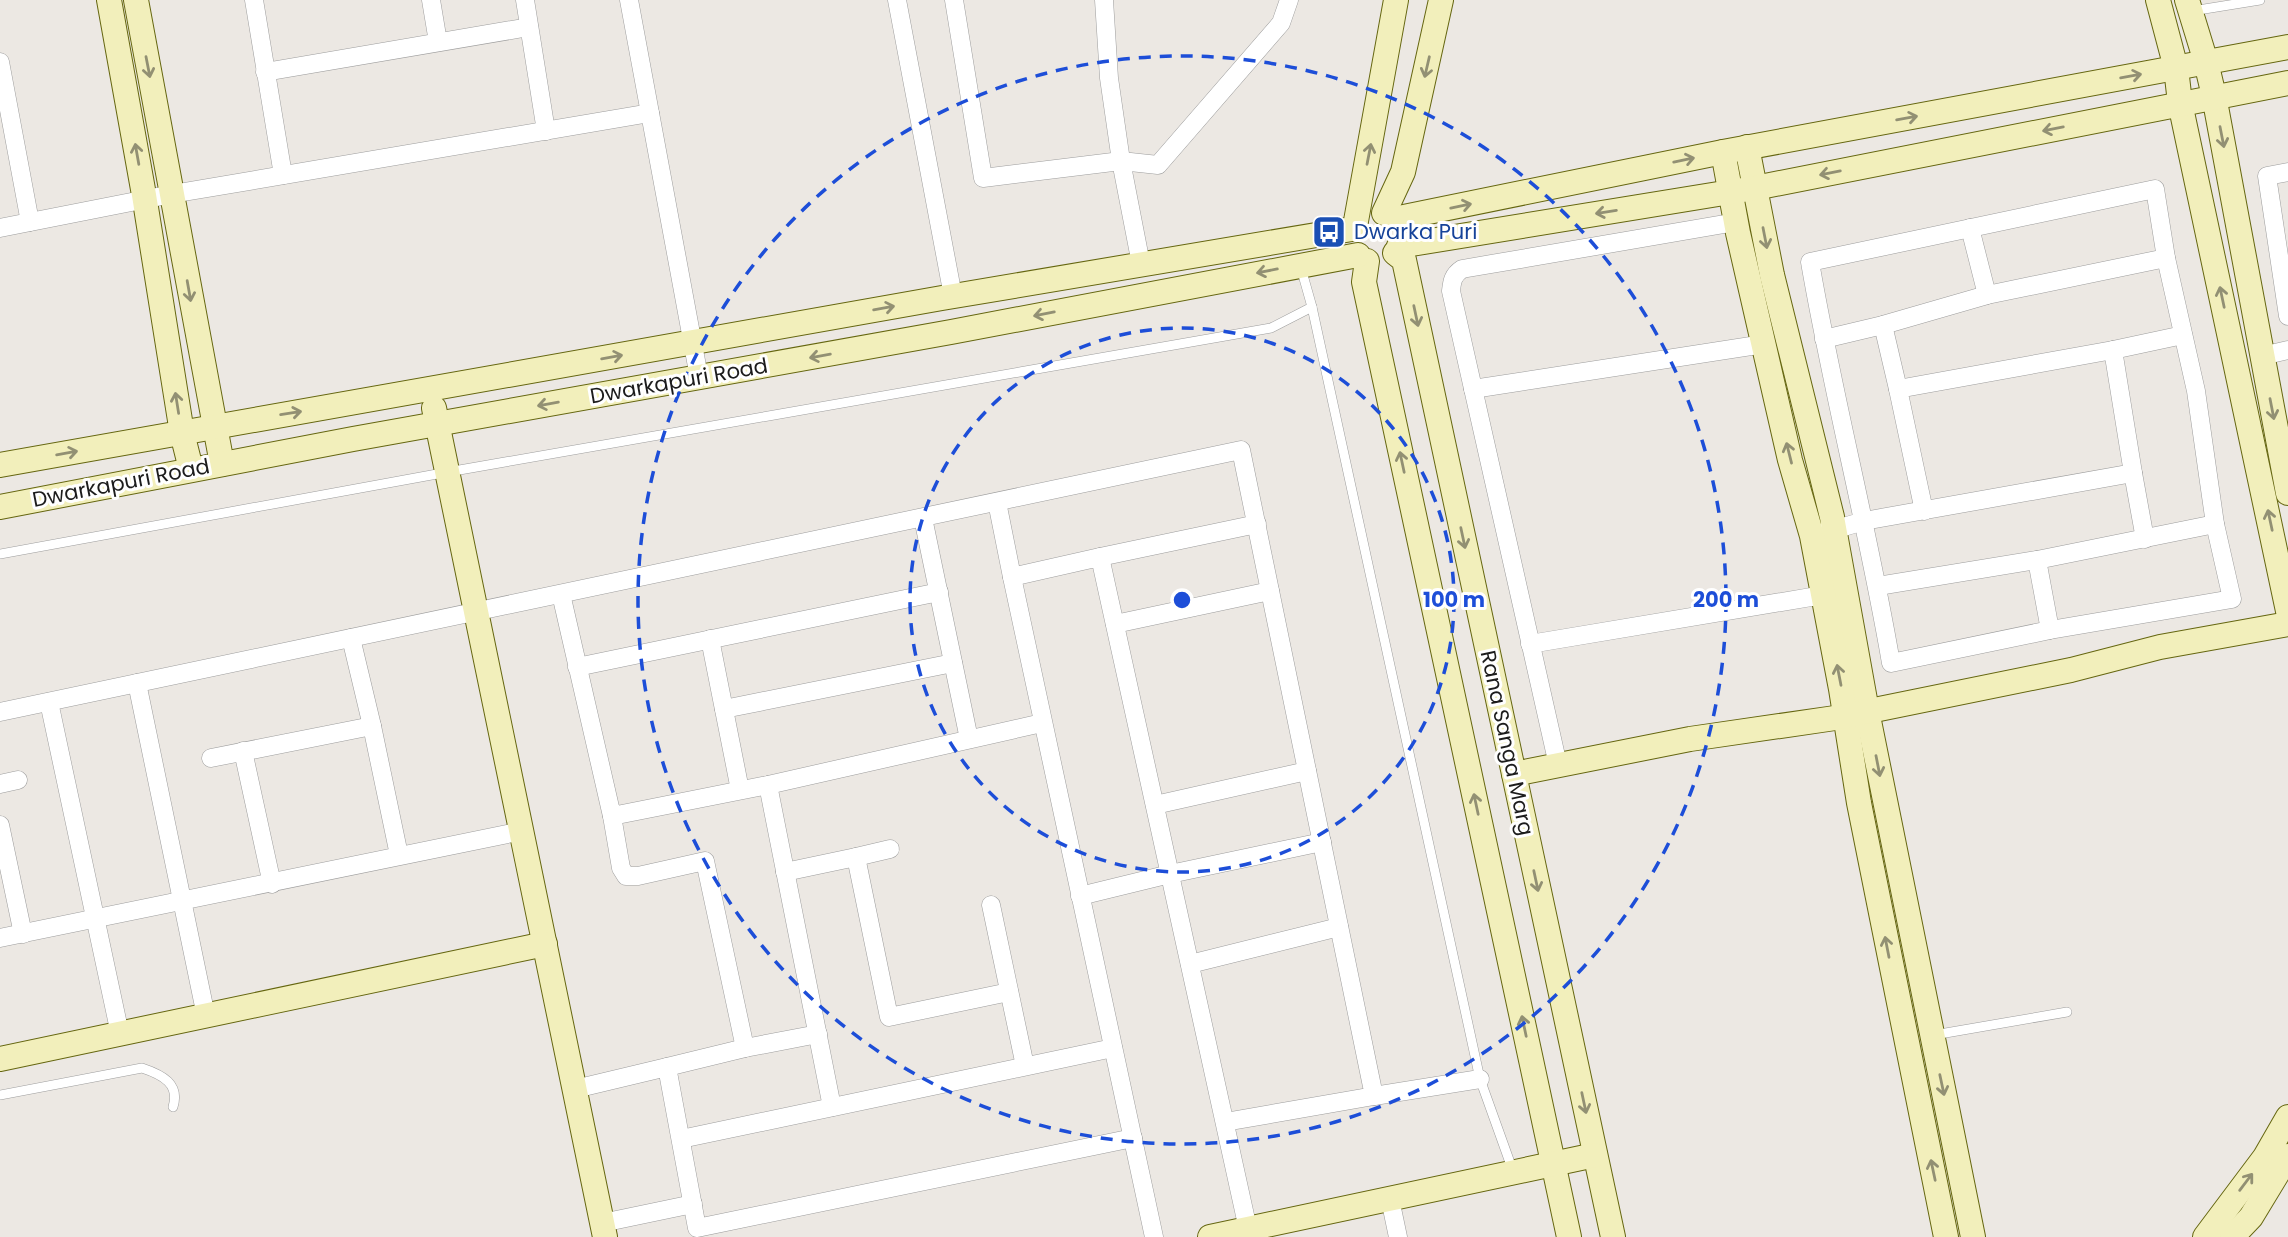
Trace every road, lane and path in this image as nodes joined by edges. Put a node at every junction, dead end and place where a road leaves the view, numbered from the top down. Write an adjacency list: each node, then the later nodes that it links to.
1 (109, 0): 35 (street, one-way to 1)
2 (136, 0): 34 (street, one-way to 34)
3 (254, 0): 22 (street)
4 (431, 0): 17 (street)
5 (525, 0): 16 (street)
6 (629, 0): 26 (street)
7 (897, 0): 48 (street)
8 (954, 0): 29 (street)
9 (1104, 0): 29 (street)
10 (1289, 0): 29 (street)
11 (1396, 0): 39 (street, one-way to 11)
12 (1441, 0): 36 (street, one-way to 36)
13 (2158, 0): 21 (street)
14 (2260, 0): 15 (lane)
15 (2188, 6): 20 (street)
16 (529, 27): 17 (street); 27 (street)
17 (438, 42): 22 (street)
18 (2288, 47): 20 (street)
19 (0, 62): 37 (street)
20 (2206, 62): 21 (street); 24 (street)
21 (2176, 68): 25 (street); 28 (street, one-way to 21)
22 (265, 72): 31 (street)
23 (2288, 83): 24 (street)
24 (2214, 96): 25 (street); 58 (street, one-way to 58)
25 (2180, 103): 32 (street, one-way to 32); 90 (street, one-way to 25)
26 (650, 113): 27 (street); 54 (street)
27 (546, 131): 31 (street)
28 (1735, 149): 32 (street); 33 (street); 36 (street, one-way to 28)
29 (1121, 161): 45 (street)
30 (2288, 172): 50 (street)
31 (283, 175): 34 (street)
32 (1755, 187): 33 (street); 79 (street, one-way to 79)
33 (1731, 192): 38 (street); 42 (street, one-way to 42)
34 (172, 194): 35 (street); 64 (street, one-way to 64)
35 (145, 200): 37 (street); 65 (street, one-way to 35)
36 (1389, 216): 39 (street); 42 (street)
37 (30, 222): 40 (street)
38 (1736, 222): 55 (street); 61 (street)
39 (1354, 225): 43 (street); 45 (street, Dwarkapuri Road)
40 (0, 228)
41 (1970, 228): 44 (street); 47 (street); 53 (street)
42 (1397, 249): 43 (street); 112 (street, Rana Sanga Marg, one-way to 112)
43 (1363, 258): 46 (street, Dwarkapuri Road); 158 (street, Rana Sanga Marg, one-way to 43)
44 (2166, 258): 47 (street); 52 (street)
45 (1141, 264): 48 (street, Dwarkapuri Road)
46 (1300, 265): 49 (lane); 59 (street, Dwarkapuri Road, one-way to 59)
47 (1987, 295): 51 (street)
48 (953, 296): 54 (street, Dwarkapuri Road, one-way to 48)
49 (1312, 307): 69 (lane); 146 (lane)
50 (2288, 316)
51 (1884, 325): 53 (street); 62 (street)
52 (2183, 335): 56 (street); 78 (street)
53 (1824, 340): 76 (street)
54 (694, 342): 59 (street); 60 (street, Dwarkapuri Road, one-way to 54)
55 (1764, 344): 61 (street); 79 (street, one-way to 55)
56 (2112, 350): 62 (street); 70 (street)
57 (2288, 350): 58 (street)
58 (2262, 356): 71 (street, one-way to 71)
59 (699, 377): 63 (street, Dwarkapuri Road, one-way to 63)
60 (429, 389): 63 (street); 64 (street, Dwarkapuri Road, one-way to 60)
61 (1473, 389): 97 (street)
62 (1898, 389): 74 (street)
63 (438, 424): 66 (street, Dwarkapuri Road); 69 (street)
64 (214, 426): 65 (street, Dwarkapuri Road); 66 (street)
65 (182, 433): 67 (street, Dwarkapuri Road, one-way to 65); 68 (street)
66 (222, 464): 68 (street, Dwarkapuri Road)
67 (0, 465)
68 (191, 470): 73 (street, Dwarkapuri Road)
69 (448, 472): 81 (lane); 91 (street)
70 (2133, 473): 74 (street); 80 (street)
71 (2288, 493)
72 (997, 502): 75 (street); 77 (street); 84 (street)
73 (0, 507)
74 (1924, 511): 76 (street)
75 (923, 518): 87 (street); 88 (street)
76 (1864, 521): 79 (street); 85 (street)
77 (1256, 524): 82 (street); 86 (street)
78 (2215, 524): 80 (street); 94 (street)
79 (1822, 533): 89 (street); 104 (street)
80 (2145, 539): 83 (street)
81 (0, 554)
82 (1100, 557): 84 (street); 92 (street)
83 (2037, 560): 85 (street); 94 (street)
84 (1012, 577): 105 (street)
85 (1878, 586): 94 (street)
86 (1270, 591): 92 (street); 111 (street)
87 (939, 592): 96 (street); 98 (street)
88 (561, 594): 91 (street); 99 (street)
89 (1823, 595): 97 (street); 104 (street, one-way to 89)
90 (2288, 611)
91 (477, 612): 95 (street); 118 (street)
92 (1115, 624): 115 (street)
93 (2288, 624): 104 (street)
94 (2050, 630)
95 (351, 638): 100 (street); 106 (street)
96 (710, 639): 99 (street); 102 (street)
97 (1531, 644): 110 (street)
98 (953, 663): 102 (street); 107 (street)
99 (578, 667): 116 (street)
100 (137, 683): 101 (street); 127 (street)
101 (49, 702): 103 (street); 129 (street)
102 (724, 709): 114 (street)
103 (0, 712)
104 (1857, 713): 110 (street); 140 (street, one-way to 140); 169 (street, one-way to 104)
105 (1042, 723): 107 (street); 126 (street)
106 (372, 726): 108 (street); 121 (street)
107 (969, 739): 113 (street)
108 (243, 751): 109 (street); 125 (street)
109 (211, 758)
110 (1558, 765): 112 (street)
111 (1307, 771): 115 (street); 119 (street)
112 (1514, 774): 156 (street, Rana Sanga Marg, one-way to 156)
113 (768, 785): 114 (street); 123 (street)
114 (740, 790): 116 (street)
115 (1155, 804): 124 (street)
116 (612, 816): 141 (street)
117 (0, 825): 131 (street)
118 (522, 831): 121 (street); 133 (street)
119 (1322, 842): 124 (street); 130 (street)
120 (890, 849): 122 (street)
121 (399, 855): 125 (street)
122 (856, 857): 123 (street); 135 (street)
123 (785, 872): 139 (street)
124 (1170, 874): 126 (street); 134 (street)
125 (272, 884): 127 (street)
126 (1080, 896): 142 (street)
127 (182, 902): 129 (street); 137 (street)
128 (991, 905): 135 (street)
129 (96, 918): 131 (street); 138 (street)
130 (1339, 927): 134 (street); 149 (street)
131 (23, 933): 132 (street)
132 (0, 938)
133 (545, 944): 137 (street); 147 (street)
134 (1190, 964): 153 (street)
135 (1009, 992): 144 (street)
136 (2067, 1012): 140 (lane)
137 (206, 1016): 138 (street)
138 (120, 1034): 143 (street)
139 (818, 1034): 141 (street); 151 (street)
140 (1932, 1035): 170 (street, one-way to 170)
141 (745, 1048): 145 (street)
142 (1113, 1048): 144 (street); 154 (street)
143 (0, 1059)
144 (1025, 1066): 151 (street)
145 (667, 1067): 147 (street); 155 (street)
146 (1480, 1079): 149 (street); 159 (lane)
147 (575, 1089): 163 (street)
148 (0, 1095): 150 (lane)
149 (1374, 1096): 153 (street)
150 (173, 1107)
151 (832, 1107): 155 (street)
152 (2288, 1117): 171 (street, one-way to 152)
153 (1225, 1122): 162 (street)
154 (1133, 1138): 161 (street); 164 (street)
155 (681, 1139): 161 (street)
156 (1595, 1155): 158 (street); 168 (street, Rana Sanga Marg)
157 (2288, 1156): 172 (street)
158 (1553, 1164): 159 (street); 167 (street, Rana Sanga Marg)
159 (1514, 1173): 160 (street)
160 (1390, 1199): 162 (street); 166 (street)
161 (693, 1204): 163 (street)
162 (1248, 1229): 165 (street)
163 (604, 1230)
164 (1154, 1237)
165 (1210, 1237)
166 (1398, 1237)
167 (1569, 1237)
168 (1613, 1237)
169 (1947, 1237)
170 (1973, 1237)
171 (2205, 1237)
172 (2232, 1237)

